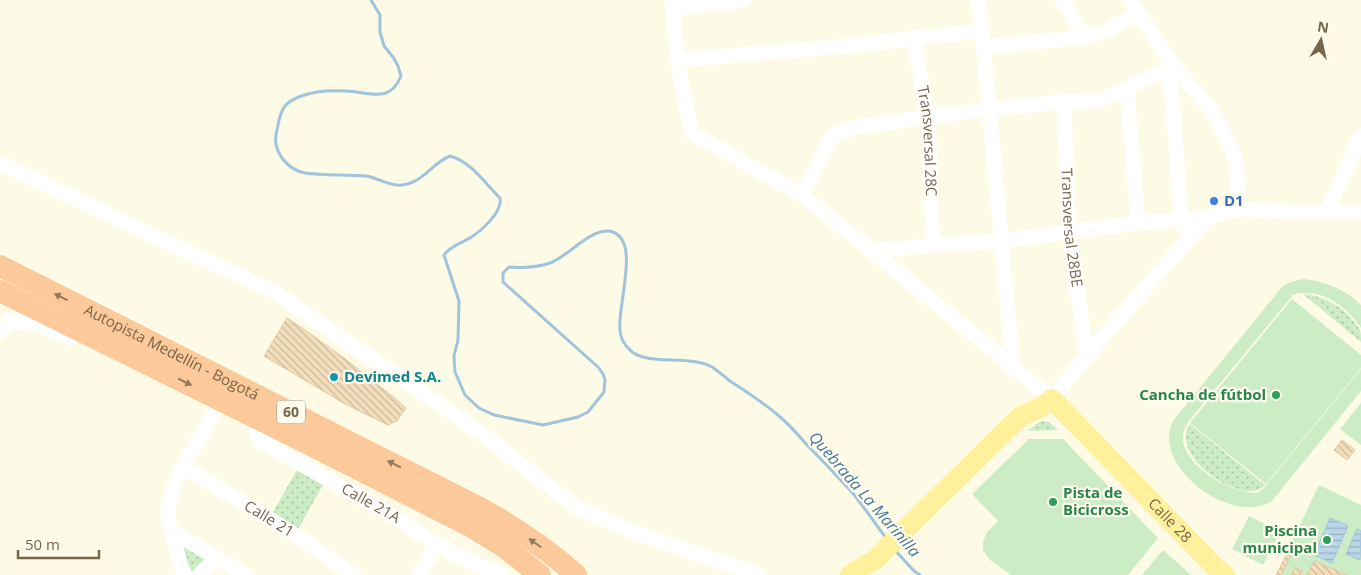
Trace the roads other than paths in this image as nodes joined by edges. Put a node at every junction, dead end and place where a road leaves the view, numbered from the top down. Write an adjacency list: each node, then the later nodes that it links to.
1 (745, 0): 4 (street)
2 (977, 0): 6 (street)
3 (1062, 0): 7 (street)
4 (673, 4): 10 (street)
5 (1134, 6): 7 (street); 11 (street)
6 (982, 31): 8 (street); 9 (street)
7 (1086, 37): 9 (street)
8 (914, 38): 10 (street); 15 (street, Transversal 28C)
9 (983, 47): 14 (street)
10 (678, 60): 18 (street)
11 (1171, 68): 12 (street); 19 (street); 23 (street)
12 (1127, 88): 13 (street); 24 (street)
13 (1064, 102): 14 (street); 25 (street, Transversal 28BE)
14 (989, 109): 15 (street); 26 (street)
15 (928, 118): 18 (street); 27 (street, Transversal 28C)
16 (1361, 136): 20 (street)
17 (0, 163): 52 (street)
18 (802, 194): 29 (street)
19 (1238, 209): 20 (street); 22 (street)
20 (1327, 211): 21 (street)
21 (1361, 212)
22 (1206, 218): 23 (street); 28 (street)
23 (1182, 220): 24 (street); 28 (street)
24 (1138, 224): 25 (street)
25 (1069, 232): 26 (street); 33 (street, Transversal 28BE)
26 (1000, 241): 27 (street); 35 (street)
27 (933, 245): 29 (street)
28 (1181, 248): 33 (street)
29 (872, 251): 35 (street)
30 (0, 266): 51 (highway, Autopista Medellín - Bogotá / 60, one-way to 30)
31 (0, 291): 34 (highway, Autopista Medellín - Bogotá / 60)
32 (0, 332): 34 (street)
33 (1087, 355): 36 (street)
34 (150, 365): 37 (highway, Autopista Medellín - Bogotá / 60, one-way to 37)
35 (1013, 367): 36 (street)
36 (1052, 399): 43 (main road); 54 (main road, Calle 28)
37 (220, 400): 38 (highway, Autopista Medellín - Bogotá / 60); 39 (street)
38 (259, 419): 41 (street, Calle 21A); 50 (highway, Autopista Medellín - Bogotá / 60)
39 (184, 466): 40 (street); 47 (street, Calle 21)
40 (171, 531): 42 (street); 44 (street)
41 (434, 543): 48 (street); 49 (street, Calle 21A)
42 (217, 558): 45 (street); 46 (street)
43 (876, 562): 53 (main road)
44 (185, 575)
45 (199, 575)
46 (246, 575)
47 (354, 575)
48 (418, 575)
49 (502, 575)
50 (540, 575)
51 (576, 575)
52 (759, 575)
53 (850, 575)
54 (1226, 575)

